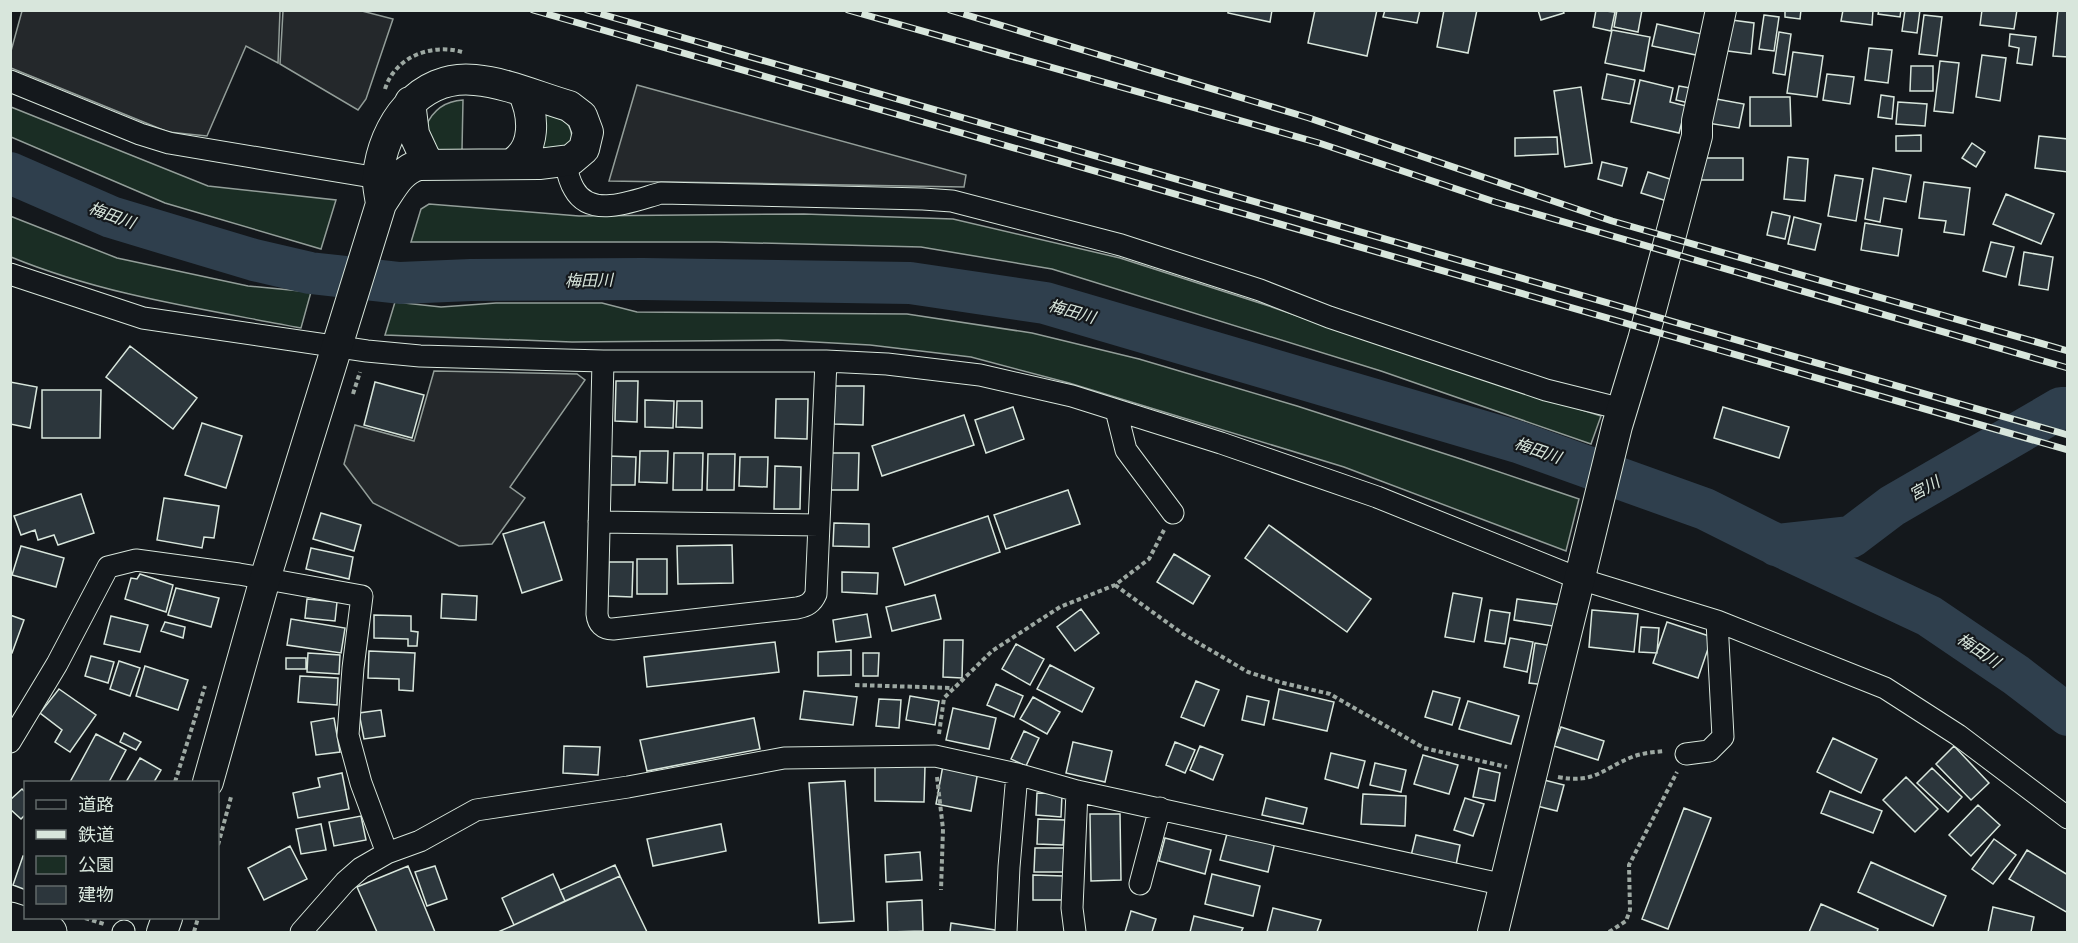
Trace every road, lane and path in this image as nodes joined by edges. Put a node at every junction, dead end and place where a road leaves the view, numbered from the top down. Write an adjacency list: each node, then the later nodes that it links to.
1 (1720, 10): 16 (street)
2 (464, 53): 4 (path)
3 (10, 81): 10 (street)
4 (387, 83)
5 (523, 92): 6 (street); 7 (street); 9 (street)
6 (410, 102): 8 (street); 10 (street)
7 (565, 162): 9 (street); 16 (street)
8 (428, 164): 9 (street); 10 (street)
9 (511, 164)
10 (380, 191): 12 (street)
11 (10, 274): 12 (street)
12 (340, 340): 13 (street); 21 (street)
13 (603, 361): 14 (street); 18 (street)
14 (826, 361): 15 (street); 19 (street)
15 (1116, 410): 17 (street); 20 (street)
16 (1620, 418): 20 (street)
17 (1173, 513): 22 (path)
18 (599, 522): 19 (street); 19 (street)
19 (819, 525)
20 (1582, 569): 23 (street); 29 (street)
21 (265, 579): 26 (street); 31 (street); 35 (street)
22 (1115, 585): 25 (path); 29 (path)
23 (1717, 621): 27 (street); 34 (street)
24 (855, 685): 25 (path)
25 (954, 688): 28 (path)
26 (10, 742)
27 (1686, 754): 29 (path); 45 (path)
28 (935, 756): 30 (street); 35 (street); 38 (path)
29 (1532, 772): 37 (street)
30 (1017, 774): 32 (street); 42 (street)
31 (209, 781)
32 (1077, 790): 33 (street); 43 (street)
33 (1160, 808): 36 (street); 37 (street)
34 (2067, 818)
35 (387, 853): 41 (street)
36 (1140, 884)
37 (1505, 885): 44 (street)
38 (941, 890)
39 (10, 919): 40 (highway)
40 (50, 933)
41 (301, 933)
42 (1006, 933)
43 (1075, 933)
44 (1493, 933)
45 (1609, 933)

